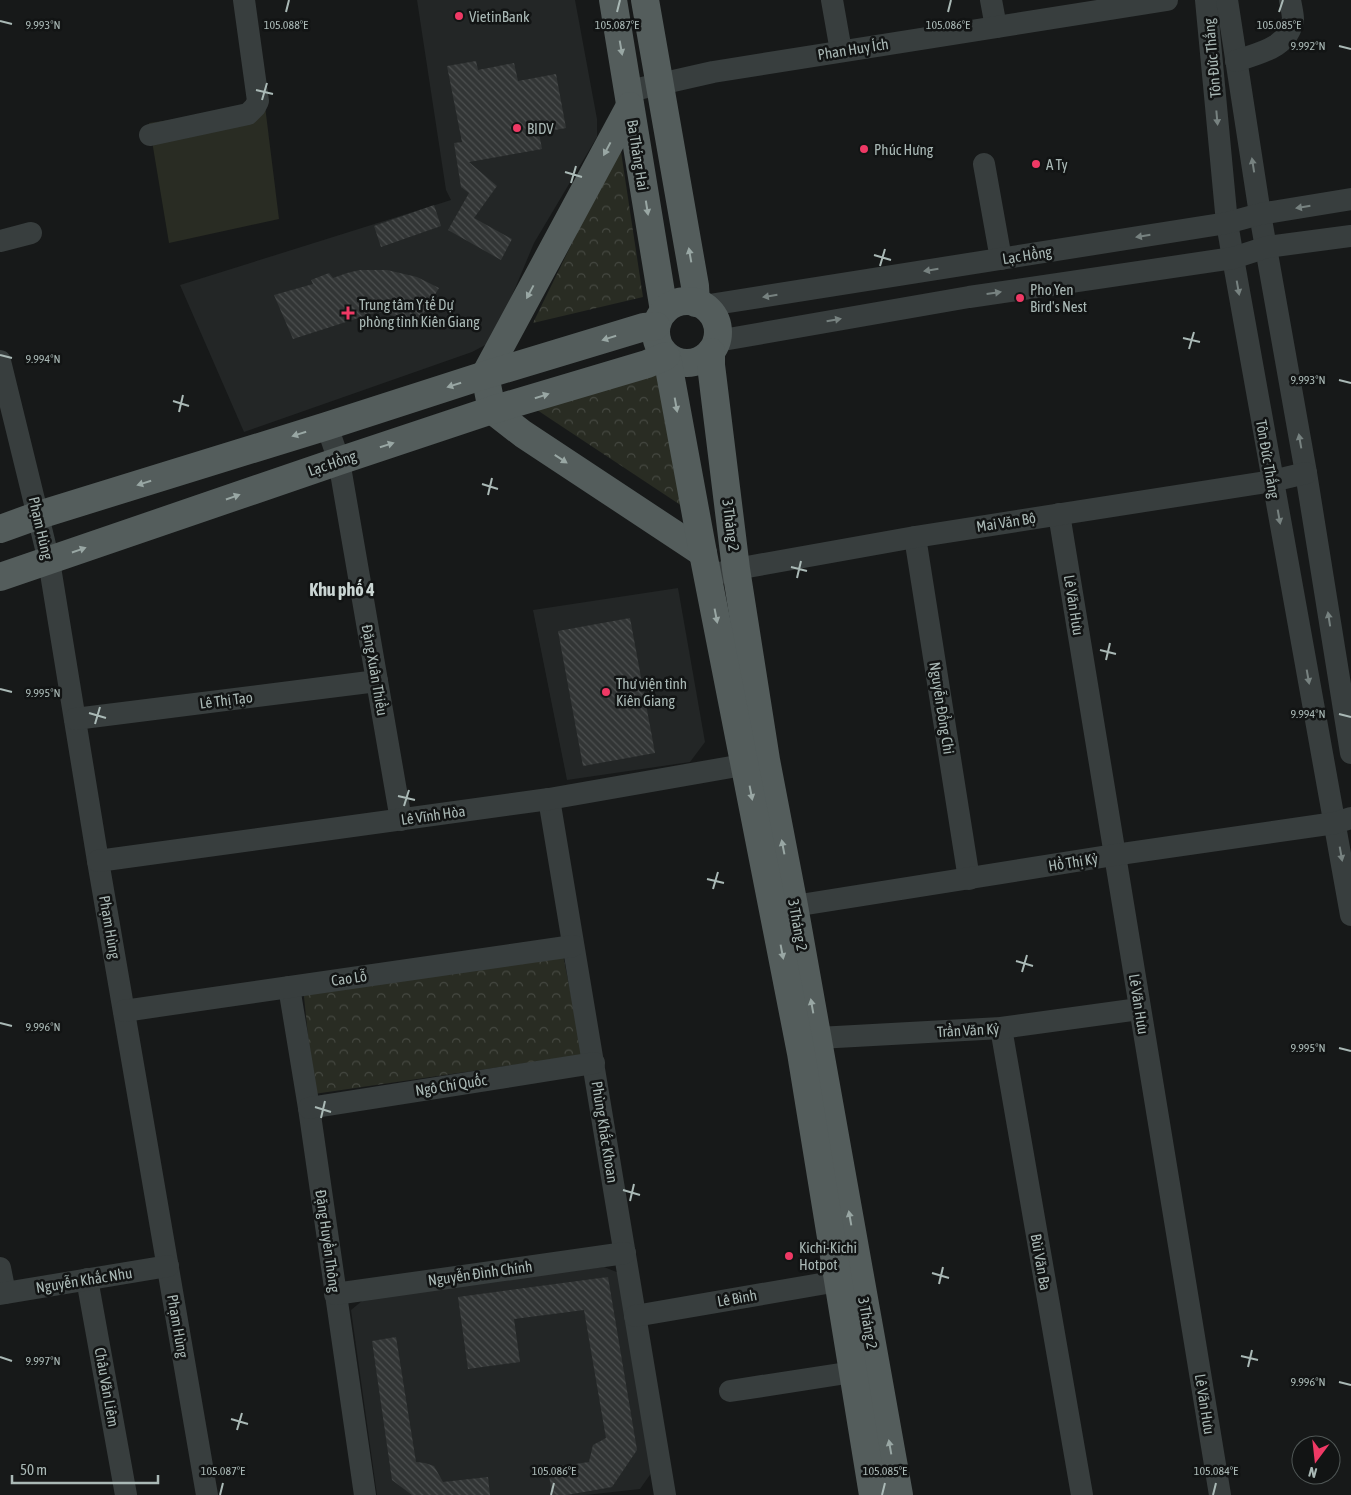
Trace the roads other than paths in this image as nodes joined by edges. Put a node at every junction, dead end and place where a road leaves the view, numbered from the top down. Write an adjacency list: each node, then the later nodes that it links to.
1 (244, 0): 15 (street)
2 (613, 0): 14 (main road, Ba Tháng Hai, one-way to 14)
3 (645, 0): 13 (main road)
4 (832, 0): 11 (street)
5 (991, 0): 10 (street)
6 (1167, 0): 10 (street, Phan Huy Ích)
7 (1206, 0): 19 (street, Tôn Đức Thắng, one-way to 19)
8 (1227, 0): 12 (street, Tôn Đức Thắng)
9 (1290, 0): 12 (street)
10 (996, 27): 11 (street, Phan Huy Ích)
11 (841, 51): 13 (street, Phan Huy Ích)
12 (1236, 61): 18 (street, Tôn Đức Thắng, one-way to 12)
13 (660, 83): 14 (street, Phan Huy Ích); 28 (main road, one-way to 13)
14 (629, 98): 29 (main road, Ba Tháng Hai, one-way to 29); 33 (main road, one-way to 33)
15 (150, 135)
16 (984, 164): 25 (street)
17 (1351, 199): 18 (street, Lạc Hồng, one-way to 18)
18 (1260, 214): 19 (street, Lạc Hồng); 23 (street, Tôn Đức Thắng)
19 (1227, 222): 24 (street, Tôn Đức Thắng); 25 (street, Lạc Hồng, one-way to 25)
20 (31, 233): 22 (street)
21 (1351, 236): 23 (street)
22 (0, 241)
23 (1267, 247): 24 (street); 37 (street, Tôn Đức Thắng, one-way to 23)
24 (1233, 258): 27 (street, one-way to 24); 38 (street, Tôn Đức Thắng, one-way to 38)
25 (1001, 259): 26 (street, Lạc Hồng)
26 (964, 265): 27 (street); 28 (street, Lạc Hồng, one-way to 28)
27 (968, 297): 30 (street, one-way to 27)
28 (700, 304): 29 (main road); 30 (main road)
29 (660, 318): 31 (main road); 33 (main road, one-way to 33)
30 (714, 347): 31 (main road); 45 (main road, 3 Tháng 2)
31 (667, 356): 34 (main road, Lạc Hồng, one-way to 31); 44 (main road, 3 Tháng 2, one-way to 44)
32 (0, 361): 40 (street, Phạm Hùng)
33 (485, 375): 34 (main road); 35 (main road, one-way to 35)
34 (492, 410): 36 (main road, Lạc Hồng, one-way to 34); 44 (main road, one-way to 44)
35 (327, 426): 36 (street, Đặng Xuân Thiều); 40 (main road, one-way to 40)
36 (338, 461): 43 (main road, Lạc Hồng, one-way to 36); 47 (street, Đặng Xuân Thiều)
37 (1306, 473): 38 (street, Mai Văn Bộ); 49 (street, Tôn Đức Thắng, one-way to 37)
38 (1272, 481): 39 (street, Mai Văn Bộ); 53 (street, Tôn Đức Thắng, one-way to 53)
39 (1059, 514): 42 (street, Mai Văn Bộ); 54 (street, Lê Văn Hưu)
40 (39, 515): 41 (main road); 43 (street, Phạm Hùng)
41 (0, 529)
42 (915, 537): 45 (street, Mai Văn Bộ); 56 (street, Nguyễn Đổng Chi)
43 (49, 561): 46 (main road, Lạc Hồng); 48 (street, Phạm Hùng)
44 (705, 565): 45 (street, Mai Văn Bộ); 50 (main road, 3 Tháng 2, one-way to 50)
45 (736, 569): 50 (main road, 3 Tháng 2)
46 (0, 577)
47 (377, 681): 48 (street, Lê Thị Tạo); 52 (street, Đặng Xuân Thiều)
48 (75, 719): 55 (street, Phạm Hùng)
49 (1351, 753)
50 (756, 762): 51 (street, Lê Vĩnh Hòa); 57 (main road, 3 Tháng 2, one-way to 50); 64 (main road, 3 Tháng 2, one-way to 64)
51 (549, 799): 52 (street, Lê Vĩnh Hòa); 59 (street, Phùng Khắc Khoan)
52 (401, 820): 55 (street, Lê Vĩnh Hòa)
53 (1343, 820): 54 (street, Hồ Thị Kỷ); 58 (street, Tôn Đức Thắng, one-way to 58)
54 (1114, 855): 56 (street, Hồ Thị Kỷ); 61 (street, Lê Văn Hưu)
55 (98, 862): 62 (street, Phạm Hùng)
56 (969, 879): 57 (street, Hồ Thị Kỷ)
57 (794, 906): 64 (main road, 3 Tháng 2, one-way to 57)
58 (1351, 915)
59 (573, 946): 60 (street, Cao Lỗ); 65 (street, Phùng Khắc Khoan)
60 (289, 987): 62 (street, Cao Lỗ); 66 (street, Đặng Huyền Thông)
61 (1140, 1009): 63 (street, Trần Văn Kỷ); 85 (street, Lê Văn Hưu)
62 (124, 1011): 69 (street, Phạm Hùng)
63 (1001, 1028): 64 (street, Trần Văn Kỷ); 84 (street, Bùi Văn Ba)
64 (810, 1046): 68 (main road, 3 Tháng 2, one-way to 64); 72 (main road, 3 Tháng 2)
65 (594, 1063): 66 (street, Ngô Chí Quốc); 67 (street, Phùng Khắc Khoan)
66 (309, 1108): 74 (street, Đặng Huyền Thông)
67 (625, 1253): 74 (street, Nguyễn Đình Chính); 75 (street, Phùng Khắc Khoan)
68 (857, 1261): 72 (street); 83 (main road, 3 Tháng 2, one-way to 68)
69 (168, 1266): 71 (street, Nguyễn Khắc Nhu); 80 (street, Phạm Hùng)
70 (0, 1268): 73 (street)
71 (87, 1280): 73 (street, Nguyễn Khắc Nhu); 79 (street, Châu Văn Liêm)
72 (838, 1281): 75 (street, Lê Bình); 76 (main road, 3 Tháng 2)
73 (2, 1294)
74 (335, 1294): 81 (street, Đặng Huyền Thông)
75 (635, 1316): 78 (street, Phùng Khắc Khoan)
76 (853, 1372): 77 (street); 82 (main road, 3 Tháng 2)
77 (730, 1391)
78 (661, 1494)
79 (126, 1495)
80 (207, 1495)
81 (365, 1495)
82 (873, 1495)
83 (899, 1495)
84 (1082, 1495)
85 (1220, 1495)

